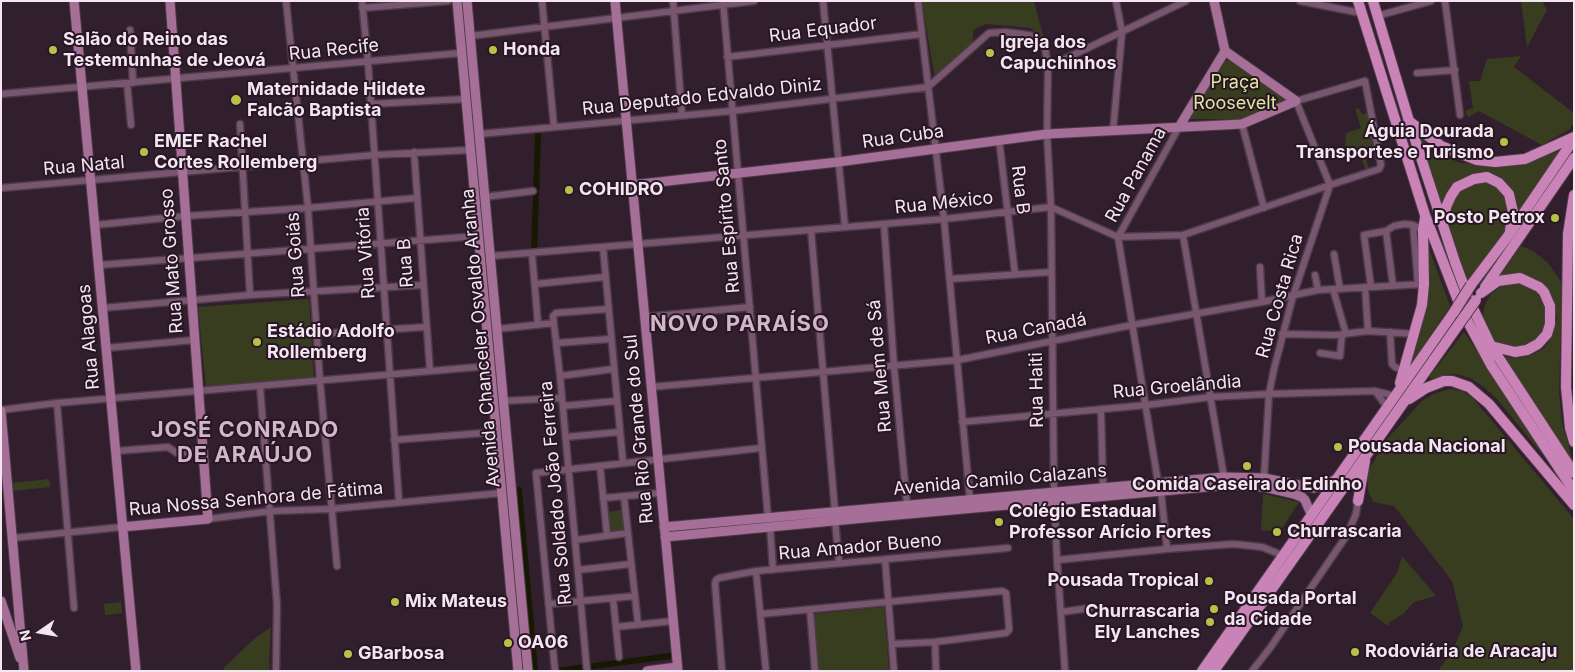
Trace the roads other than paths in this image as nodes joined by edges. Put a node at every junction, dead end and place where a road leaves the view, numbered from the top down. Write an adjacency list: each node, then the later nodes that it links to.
1 (74, 1): 43 (street, Rua Alagoas)
2 (170, 1): 41 (street, Rua Mato Grosso)
3 (286, 1): 38 (street, Rua Goiás)
4 (448, 1): 22 (street)
5 (457, 1): 34 (street, Avenida Chanceler Osvaldo Aranha)
6 (466, 1): 31 (street, Avenida Chanceler Osvaldo Aranha)
7 (542, 1): 27 (street)
8 (615, 1): 26 (street, Rua Rio Grande do Sul)
9 (673, 1): 23 (street)
10 (754, 1): 21 (street)
11 (823, 1): 32 (street)
12 (918, 1): 30 (street)
13 (1116, 1): 29 (street)
14 (1186, 1): 29 (street)
15 (1214, 1): 33 (street)
16 (1300, 1): 24 (street)
17 (1358, 1): 24 (main road)
18 (1373, 1): 25 (main road)
19 (1431, 1): 25 (street)
20 (1445, 1): 39 (street)
21 (723, 3): 23 (street); 35 (street, Rua Espírito Santo)
22 (362, 5): 36 (street, Rua Vitória)
23 (674, 10): 26 (street); 51 (street)
24 (1361, 12): 89 (main road)
25 (1377, 16): 54 (main road)
26 (616, 17): 27 (street); 53 (street, Rua Rio Grande do Sul)
27 (544, 26): 31 (street); 58 (street)
28 (130, 30): 42 (street)
29 (1122, 32): 37 (street); 60 (street)
30 (922, 34): 32 (street, Rua Equador); 44 (street)
31 (470, 36): 61 (street, Avenida Chanceler Osvaldo Aranha)
32 (827, 44): 35 (street, Rua Equador); 46 (street)
33 (1225, 51): 48 (street); 59 (street)
34 (461, 53): 36 (street, Rua Recife); 47 (street, Avenida Chanceler Osvaldo Aranha)
35 (727, 57): 50 (street, Rua Espírito Santo)
36 (368, 62): 38 (street, Rua Recife); 49 (street, Rua Vitória)
37 (1048, 68): 44 (street, Rua Haiti); 62 (street, Rua Haiti)
38 (294, 69): 41 (street, Rua Recife); 70 (street, Rua Goiás)
39 (1455, 70): 40 (street); 52 (street)
40 (1417, 73)
41 (175, 80): 42 (street, Rua Recife); 73 (street, Rua Mato Grosso)
42 (130, 83): 43 (street, Rua Recife); 57 (street)
43 (83, 86): 45 (street, Rua Recife); 75 (street, Rua Alagoas)
44 (928, 87): 46 (street, Rua Deputado Edvaldo Diniz); 65 (street)
45 (1, 94)
46 (832, 98): 50 (street, Rua Deputado Edvaldo Diniz); 71 (street)
47 (466, 99): 49 (street); 66 (street, Avenida Chanceler Osvaldo Aranha)
48 (1296, 101): 56 (street); 77 (street); 77 (street, Rua México)
49 (372, 104): 68 (street, Rua Vitória)
50 (732, 111): 51 (street, Rua Deputado Edvaldo Diniz); 74 (street, Rua Espírito Santo)
51 (682, 115): 53 (street, Rua Deputado Edvaldo Diniz)
52 (1460, 115)
53 (626, 120): 58 (street, Rua Deputado Edvaldo Diniz); 76 (street, Rua Rio Grande do Sul)
54 (1409, 121): 63 (main road); 95 (main road)
55 (240, 124): 72 (street)
56 (1242, 124): 59 (street, Rua Cuba); 86 (street)
57 (131, 125)
58 (554, 127): 61 (street, Rua Deputado Edvaldo Diniz)
59 (1179, 127): 60 (street, Rua Cuba); 104 (street, Rua Panama)
60 (1114, 131): 62 (street, Rua Cuba)
61 (479, 134): 81 (street, Avenida Chanceler Osvaldo Aranha)
62 (1048, 134): 64 (street, Rua Cuba); 85 (street, Rua Haiti)
63 (1574, 138): 102 (main road)
64 (998, 140): 65 (street, Rua Cuba); 87 (street, Rua B)
65 (936, 149): 71 (street, Rua Cuba); 91 (street)
66 (470, 150): 67 (street, Rua Natal); 101 (street, Avenida Chanceler Osvaldo Aranha)
67 (414, 152): 68 (street, Rua Natal); 82 (street, Rua B)
68 (374, 155): 70 (street, Rua Natal); 83 (street, Rua Vitória)
69 (1574, 158): 133 (main road)
70 (303, 161): 72 (street, Rua Natal); 84 (street, Rua Goiás)
71 (838, 162): 74 (street, Rua Cuba); 96 (street)
72 (243, 166): 73 (street, Rua Natal); 88 (street)
73 (182, 172): 75 (street, Rua Natal); 90 (street, Rua Mato Grosso)
74 (738, 173): 76 (street, Rua Cuba); 103 (street, Rua Espírito Santo)
75 (91, 180): 78 (street, Rua Natal); 93 (street, Rua Alagoas)
76 (632, 185): 107 (street, Rua Rio Grande do Sul)
77 (1330, 185): 86 (street, Rua México); 132 (street, Rua Costa Rica)
78 (1, 188)
79 (533, 191): 81 (street)
80 (1574, 195): 196 (main road)
81 (484, 197): 113 (street, Avenida Chanceler Osvaldo Aranha)
82 (416, 198): 83 (street); 105 (street, Rua B)
83 (378, 202): 84 (street); 106 (street, Rua Vitória)
84 (308, 208): 88 (street); 109 (street, Rua Goiás)
85 (1051, 208): 87 (street, Rua México); 104 (street, Rua México); 117 (street, Rua Haiti)
86 (1264, 208): 100 (street, Rua México)
87 (1008, 211): 91 (street, Rua México); 118 (street, Rua B)
88 (246, 212): 90 (street); 110 (street)
89 (1425, 215): 98 (main road); 139 (main road)
90 (185, 216): 93 (street); 114 (street, Rua Mato Grosso)
91 (944, 219): 92 (street, Rua México); 121 (street)
92 (884, 224): 96 (street, Rua México); 163 (street, Rua Mem de Sá)
93 (96, 225): 115 (street, Rua Alagoas)
94 (1413, 225): 98 (street); 99 (street); 123 (street)
95 (1444, 226): 102 (main road); 133 (main road)
96 (845, 227): 97 (street, Rua México)
97 (811, 230): 103 (street, Rua México); 167 (street)
98 (1423, 230): 123 (main road)
99 (1386, 231): 125 (street); 127 (street)
100 (1183, 235): 104 (street, Rua México); 140 (street)
101 (478, 236): 105 (street); 162 (street, Avenida Chanceler Osvaldo Aranha)
102 (1508, 236): 139 (main road, bridge)
103 (744, 237): 107 (street, Rua México); 136 (street, Rua Espírito Santo)
104 (1118, 237): 144 (street)
105 (420, 240): 106 (street); 124 (street, Rua B)
106 (381, 243): 109 (street); 126 (street, Rua Vitória)
107 (638, 245): 108 (street, Rua México); 141 (street, Rua Rio Grande do Sul)
108 (602, 247): 111 (street, Rua México); 120 (street)
109 (311, 249): 110 (street); 130 (street, Rua Goiás)
110 (249, 254): 114 (street); 131 (street)
111 (532, 254): 113 (street, Rua México); 122 (street)
112 (1334, 254): 128 (street)
113 (491, 256): 147 (street, Avenida Chanceler Osvaldo Aranha)
114 (188, 258): 115 (street); 134 (street, Rua Mato Grosso)
115 (99, 265): 137 (street, Rua Alagoas)
116 (1260, 267): 135 (street)
117 (1051, 272): 118 (street); 156 (street, Rua Haiti)
118 (1015, 274): 121 (street)
119 (1315, 275): 129 (street)
120 (605, 277): 122 (street); 138 (street)
121 (950, 279): 161 (street)
122 (535, 284): 143 (street)
123 (1421, 284): 125 (street, Rua Canadá); 153 (main road)
124 (423, 285): 126 (street); 145 (street, Rua B)
125 (1393, 286): 127 (street, Rua Canadá)
126 (383, 287): 130 (street); 146 (street, Rua Vitória)
127 (1368, 287): 128 (street, Rua Canadá); 148 (street)
128 (1336, 289): 129 (street, Rua Canadá); 152 (street)
129 (1318, 290): 132 (street, Rua Canadá)
130 (314, 291): 131 (street); 150 (street, Rua Goiás)
131 (250, 295): 134 (street)
132 (1293, 296): 135 (street, Rua Canadá); 151 (street, Rua Costa Rica)
133 (1475, 298): 158 (main road); 158 (main road); 184 (main road, bridge)
134 (191, 300): 137 (street); 155 (street, Rua Mato Grosso)
135 (1262, 302): 140 (street, Rua Canadá)
136 (750, 307): 141 (street); 170 (street, Rua Espírito Santo)
137 (102, 308): 159 (street, Rua Alagoas)
138 (608, 309): 142 (street, Rua Soldado João Ferreira); 154 (street)
139 (1458, 312): 176 (main road); 212 (main road)
140 (1196, 315): 144 (street, Rua Canadá); 178 (street)
141 (645, 317): 173 (street, Rua Rio Grande do Sul)
142 (554, 323): 143 (street); 157 (street, Rua Soldado João Ferreira)
143 (538, 324): 147 (street)
144 (1132, 325): 156 (street, Rua Canadá); 185 (street)
145 (426, 327): 146 (street); 165 (street, Rua B)
146 (386, 329): 150 (street); 168 (street, Rua Vitória)
147 (497, 329): 181 (street, Avenida Chanceler Osvaldo Aranha)
148 (1368, 331): 149 (street); 152 (street)
149 (1390, 332): 153 (street); 166 (street)
150 (317, 334): 171 (street, Rua Goiás)
151 (1282, 334): 152 (street); 177 (street, Rua Costa Rica)
152 (1344, 334): 160 (street)
153 (1415, 334): 166 (main road)
154 (610, 338): 157 (street); 164 (street)
155 (194, 340): 159 (street); 174 (street, Rua Mato Grosso)
156 (1052, 340): 161 (street, Rua Canadá); 190 (street, Rua Haiti)
157 (556, 343): 169 (street, Rua Soldado João Ferreira)
158 (1491, 346): 205 (main road)
159 (106, 348): 180 (street, Rua Alagoas)
160 (1320, 353)
161 (958, 360): 163 (street, Rua Canadá); 191 (street)
162 (489, 366): 165 (street); 192 (street, Avenida Chanceler Osvaldo Aranha)
163 (894, 366): 167 (street, Rua Canadá); 223 (street, Rua Mem de Sá)
164 (613, 369): 169 (street); 182 (street)
165 (430, 371): 168 (street)
166 (1404, 371): 176 (main road)
167 (823, 373): 170 (street, Rua Canadá); 229 (street)
168 (389, 374): 171 (street); 195 (street, Rua Vitória)
169 (560, 376): 179 (street, Rua Soldado João Ferreira)
170 (756, 378): 173 (street, Rua Canadá); 197 (street, Rua Espírito Santo)
171 (320, 381): 172 (street); 225 (street, Rua Goiás)
172 (260, 386): 174 (street); 226 (street)
173 (651, 387): 201 (street, Rua Rio Grande do Sul)
174 (198, 392): 180 (street); 199 (street, Rua Mato Grosso)
175 (1375, 392): 176 (street, Rua Groelândia); 177 (street, Rua Groelândia); 187 (street)
176 (1397, 393): 187 (main road)
177 (1269, 394): 178 (street, Rua Groelândia); 207 (street, Rua Costa Rica)
178 (1211, 397): 185 (street, Rua Groelândia); 206 (street)
179 (562, 398): 181 (street); 186 (street, Rua Soldado João Ferreira)
180 (111, 399): 183 (street); 198 (street, Rua Alagoas)
181 (503, 401): 275 (street, Avenida Chanceler Osvaldo Aranha)
182 (616, 401): 186 (street); 193 (street)
183 (56, 403): 189 (street); 234 (street)
184 (1404, 403): 200 (main road); 224 (main road)
185 (1146, 405): 188 (street, Rua Groelândia); 209 (street)
186 (563, 406): 194 (street, Rua Soldado João Ferreira)
187 (1387, 407): 208 (main road)
188 (1101, 409): 190 (street, Rua Groelândia); 211 (street)
189 (1, 410): 237 (street)
190 (1053, 413): 191 (street, Rua Groelândia); 216 (street, Rua Haiti)
191 (962, 422): 220 (street)
192 (496, 432): 195 (street); 214 (street, Avenida Chanceler Osvaldo Aranha)
193 (619, 432): 194 (street); 202 (street)
194 (566, 437): 204 (street, Rua Soldado João Ferreira)
195 (394, 440): 222 (street, Rua Vitória)
196 (1574, 442)
197 (761, 448): 201 (street); 231 (street, Rua Espírito Santo)
198 (116, 451): 199 (street); 232 (street, Rua Alagoas)
199 (202, 451): 230 (street, Rua Mato Grosso)
200 (1366, 455): 221 (main road); 284 (main road)
201 (658, 459): 202 (street); 215 (street, Rua Rio Grande do Sul)
202 (623, 463): 203 (street)
203 (600, 466): 204 (street); 219 (street)
204 (568, 470): 239 (street, Rua Soldado João Ferreira); 256 (street)
205 (1574, 473)
206 (1224, 477): 207 (street, Avenida Camilo Calazans); 209 (street, Avenida Camilo Calazans)
207 (1264, 478): 208 (street, Avenida Camilo Calazans)
208 (1337, 479): 228 (main road)
209 (1158, 482): 210 (street, Avenida Camilo Calazans)
210 (1120, 486): 211 (street, Avenida Camilo Calazans); 217 (street)
211 (1103, 487): 216 (street, Avenida Camilo Calazans)
212 (1574, 491)
213 (1161, 492): 217 (street, Avenida Camilo Calazans); 228 (street, Avenida Camilo Calazans); 241 (street)
214 (502, 493): 222 (street, Rua Nossa Senhora de Fátima); 274 (street, Avenida Chanceler Osvaldo Aranha)
215 (660, 493): 218 (street); 233 (street, Rua Rio Grande do Sul)
216 (1054, 496): 217 (street, Avenida Camilo Calazans); 220 (street, Avenida Camilo Calazans); 227 (street, Avenida Camilo Calazans); 244 (street, Rua Haiti)
217 (1121, 496)
218 (624, 497): 219 (street); 235 (street)
219 (603, 498): 236 (street)
220 (970, 500): 223 (street, Avenida Camilo Calazans)
221 (1358, 501): 285 (street)
222 (399, 502): 225 (street, Rua Nossa Senhora de Fátima)
223 (907, 505): 227 (street, Avenida Camilo Calazans)
224 (1574, 505)
225 (331, 509): 226 (street, Rua Nossa Senhora de Fátima); 247 (street, Rua Goiás)
226 (271, 512): 230 (street, Rua Nossa Senhora de Fátima); 273 (street)
227 (874, 513): 229 (street, Avenida Camilo Calazans)
228 (1312, 514): 242 (main road)
229 (835, 516): 231 (street, Avenida Camilo Calazans); 245 (street)
230 (208, 519): 232 (street, Rua Nossa Senhora de Fátima)
231 (769, 522): 233 (street, Avenida Camilo Calazans); 238 (street, Avenida Camilo Calazans); 249 (street, Rua Espírito Santo)
232 (122, 527): 234 (street, Rua Nossa Senhora de Fátima); 272 (street, Rua Alagoas)
233 (664, 527): 238 (street, Rua Rio Grande do Sul)
234 (67, 532): 237 (street, Rua Nossa Senhora de Fátima); 257 (street)
235 (628, 533): 236 (street); 246 (street)
236 (607, 535): 239 (street)
237 (13, 538): 270 (street)
238 (665, 538): 262 (street, Rua Rio Grande do Sul)
239 (575, 540): 248 (street, Rua Soldado João Ferreira)
240 (1008, 548): 243 (street, Rua Amador Bueno)
241 (1168, 549): 242 (street); 244 (street)
242 (1282, 555): 283 (main road)
243 (885, 559): 245 (street, Rua Amador Bueno); 255 (street)
244 (1057, 560): 260 (street, Rua Haiti)
245 (839, 563): 249 (street, Rua Amador Bueno)
246 (631, 564): 248 (street); 251 (street)
247 (337, 566)
248 (578, 570): 254 (street, Rua Soldado João Ferreira)
249 (773, 570): 250 (street, Rua Amador Bueno)
250 (756, 571): 261 (street); 277 (street, Rua Amador Bueno)
251 (634, 596): 252 (street); 263 (street)
252 (613, 598): 254 (street); 264 (street)
253 (1, 601): 270 (street)
254 (581, 601): 256 (street); 269 (street, Rua Soldado João Ferreira)
255 (888, 602): 259 (street); 265 (street); 266 (street)
256 (549, 604): 268 (street)
257 (74, 608)
258 (1090, 608): 260 (street)
259 (810, 610): 261 (street); 279 (street)
260 (1060, 612): 282 (street, Rua Haiti)
261 (761, 614): 278 (street)
262 (673, 621): 263 (street); 271 (street, Rua Rio Grande do Sul)
263 (638, 624): 264 (street)
264 (616, 627): 267 (street)
265 (935, 642): 266 (street); 281 (street)
266 (893, 644): 280 (street)
267 (619, 657)
268 (555, 668)
269 (586, 668)
270 (24, 669)
271 (677, 669): 276 (street)
272 (136, 671)
273 (276, 671)
274 (518, 671)
275 (528, 671)
276 (647, 671)
277 (722, 671)
278 (766, 671)
279 (815, 671)
280 (894, 671)
281 (936, 671)
282 (1066, 671)
283 (1202, 671)
284 (1214, 671)
285 (1252, 671)

